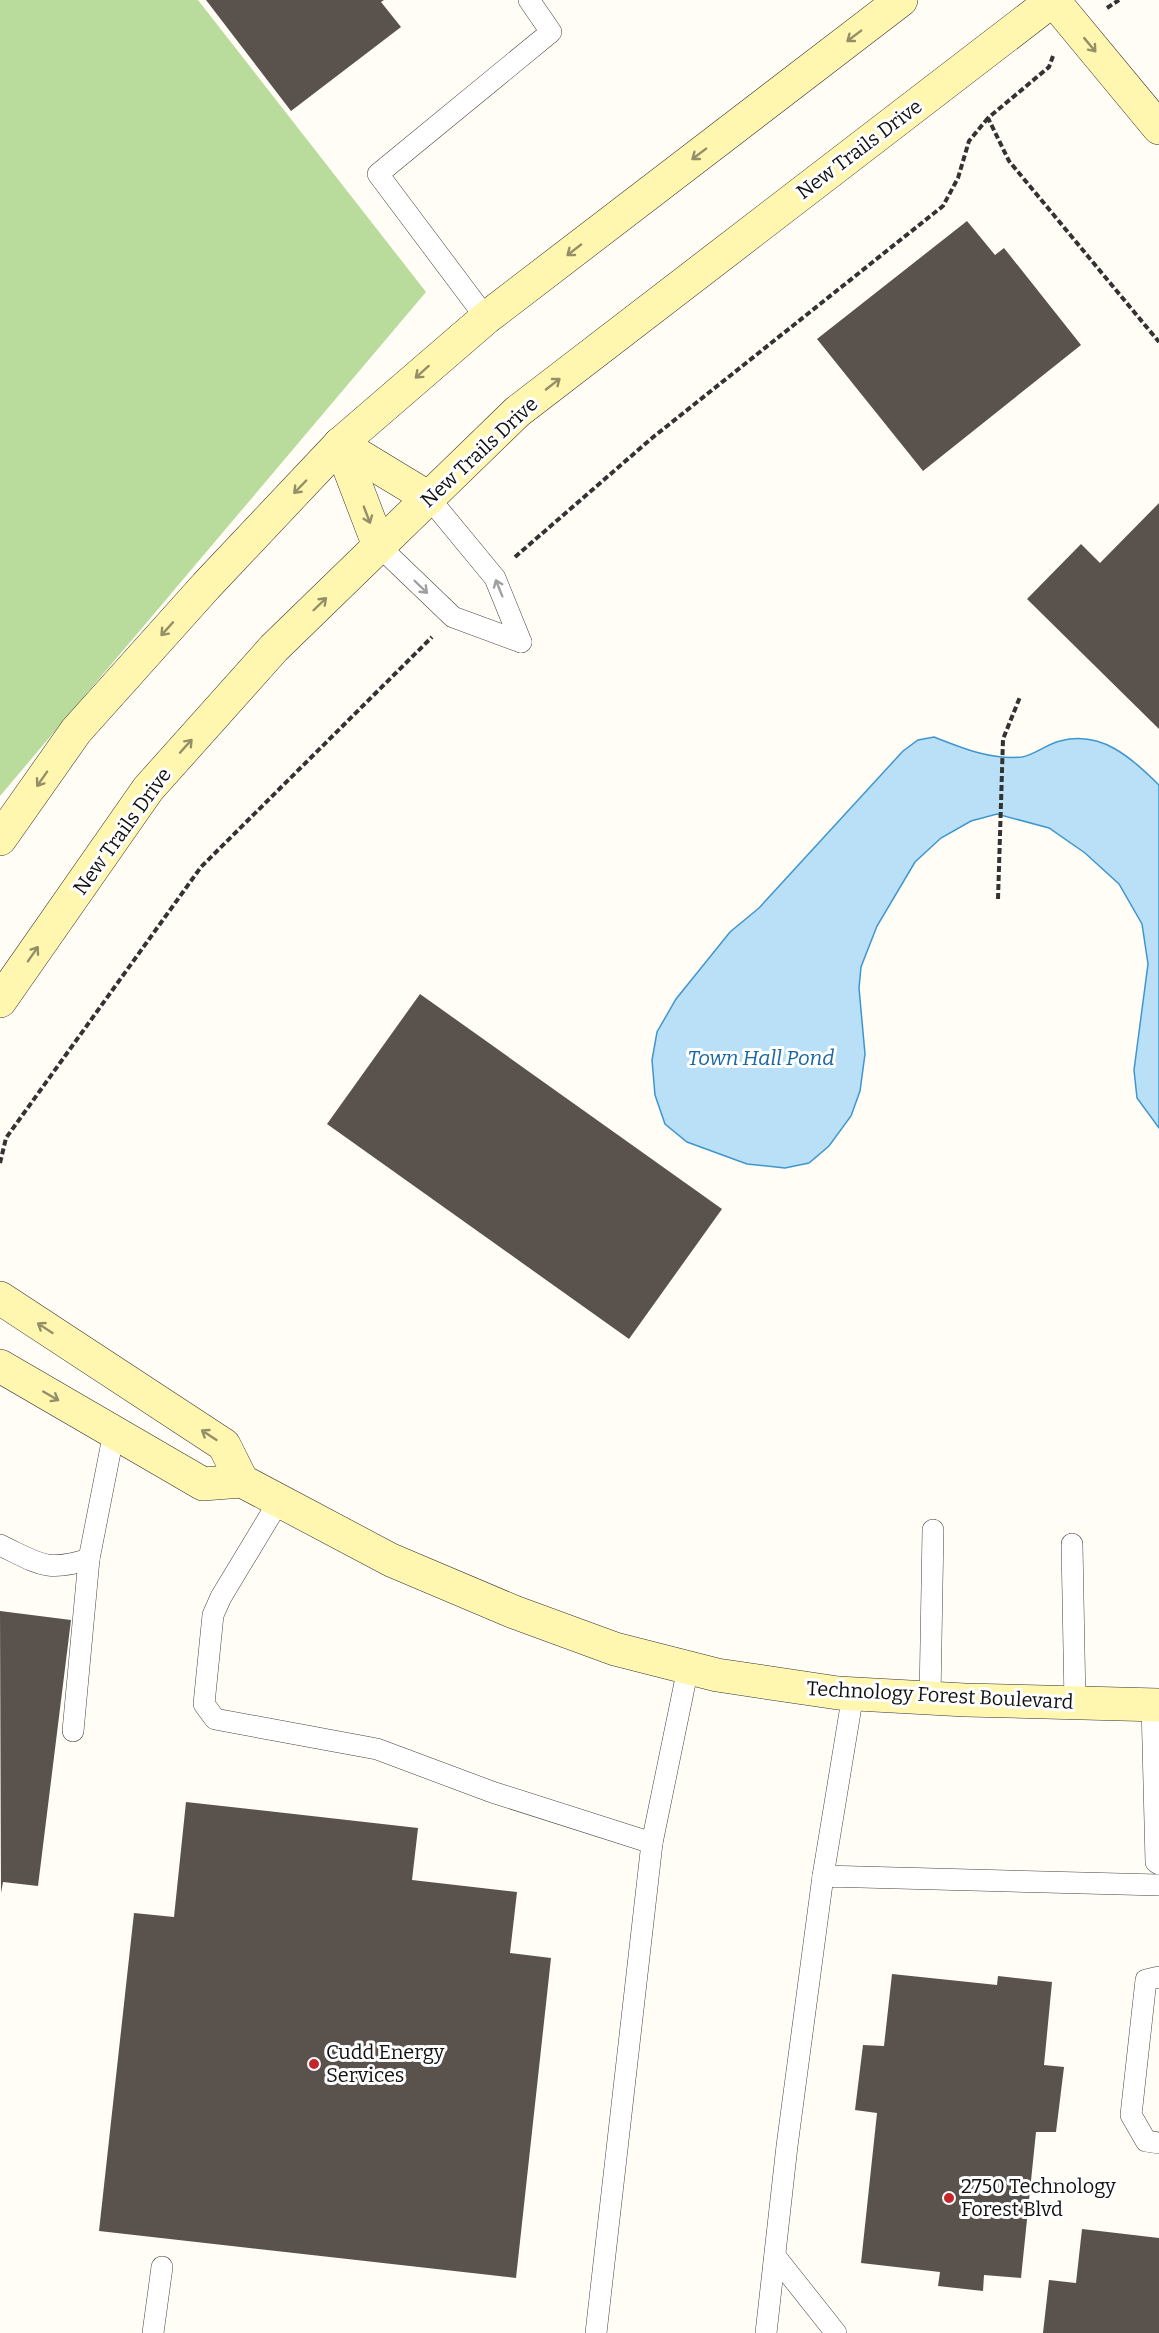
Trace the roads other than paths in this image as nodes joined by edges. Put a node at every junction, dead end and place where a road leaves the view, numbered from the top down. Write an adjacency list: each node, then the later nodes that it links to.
1 (529, 0): 5 (lane)
2 (901, 0): 5 (street, one-way to 5)
3 (1053, 0): 4 (street, one-way to 4); 7 (street, New Trails Drive, one-way to 3)
4 (1159, 128)
5 (486, 318): 6 (street, one-way to 6)
6 (340, 444): 7 (street); 8 (street, one-way to 8); 9 (street, one-way to 9)
7 (429, 498): 8 (street, New Trails Drive); 8 (lane, one-way to 7)
8 (379, 546): 10 (street, New Trails Drive, one-way to 8)
9 (0, 839)
10 (0, 1002)
11 (0, 1298): 14 (street, one-way to 11)
12 (0, 1366): 13 (street, one-way to 13)
13 (114, 1432): 14 (street); 19 (lane)
14 (242, 1481): 15 (street, Technology Forest Boulevard)
15 (279, 1501): 20 (street, Technology Forest Boulevard); 26 (lane)
16 (933, 1530): 22 (lane)
17 (1072, 1544): 23 (lane)
18 (0, 1545): 19 (lane)
19 (89, 1560): 25 (lane)
20 (688, 1668): 21 (street, Technology Forest Boulevard); 26 (lane)
21 (853, 1694): 22 (street, Technology Forest Boulevard); 28 (lane)
22 (930, 1698): 23 (street, Technology Forest Boulevard)
23 (1075, 1703): 24 (street, Technology Forest Boulevard)
24 (1155, 1705): 27 (lane)
25 (73, 1731)
26 (652, 1843): 35 (lane)
27 (1159, 1864)
28 (823, 1876): 29 (lane); 32 (lane)
29 (1159, 1885)
30 (1159, 1977): 31 (lane)
31 (1159, 2143)
32 (775, 2256): 36 (lane); 37 (lane)
33 (162, 2267): 34 (lane)
34 (153, 2333)
35 (596, 2333)
36 (766, 2333)
37 (836, 2333)

